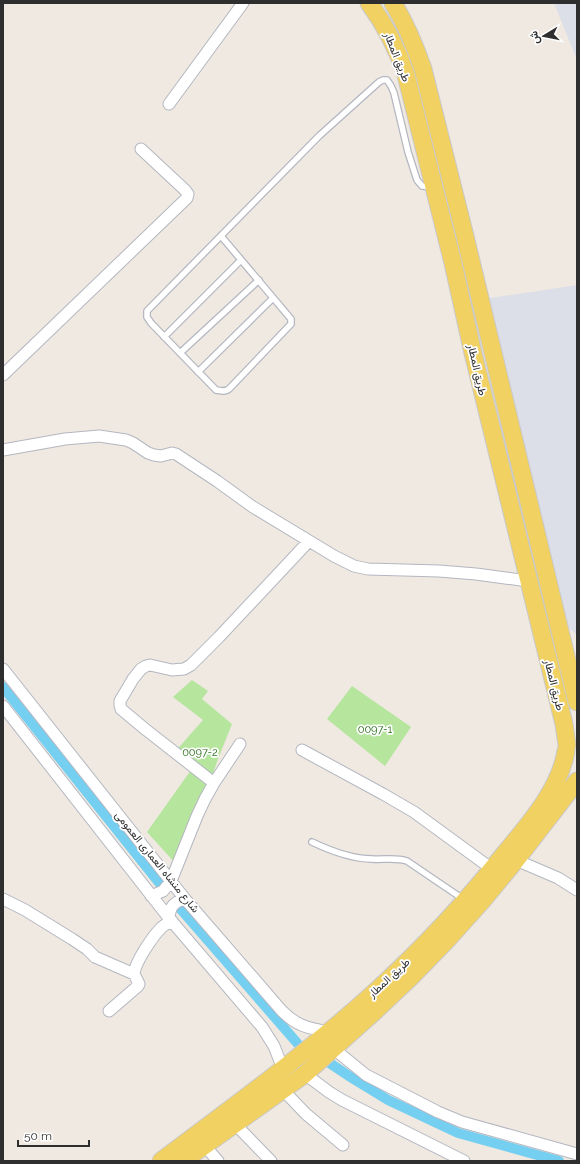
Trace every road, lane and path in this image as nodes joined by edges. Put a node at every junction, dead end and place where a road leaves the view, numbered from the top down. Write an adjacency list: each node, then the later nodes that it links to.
1 (244, 3): 4 (street)
2 (369, 3): 6 (main road, طريق المطار)
3 (393, 3): 19 (main road, طريق المطار)
4 (169, 104)
5 (141, 149): 14 (street)
6 (434, 187): 7 (lane); 17 (main road, طريق المطار)
7 (221, 236): 8 (lane); 11 (lane)
8 (241, 260): 9 (lane); 11 (lane)
9 (258, 280): 10 (lane); 12 (lane)
10 (273, 298): 13 (lane); 13 (lane)
11 (164, 336): 12 (lane)
12 (180, 353): 13 (lane)
13 (198, 372)
14 (3, 375)
15 (3, 450): 16 (street)
16 (309, 541): 17 (street); 26 (street)
17 (528, 581): 21 (main road, طريق المطار)
18 (3, 669): 30 (street, شارع منشاه العمارى العمومى)
19 (577, 702)
20 (3, 706): 32 (street)
21 (570, 743): 24 (main road); 29 (main road, طريق المطار)
22 (240, 744): 26 (street)
23 (302, 750): 29 (street)
24 (577, 768)
25 (577, 782): 28 (main road, طريق المطار)
26 (214, 783): 30 (street)
27 (312, 842): 35 (lane)
28 (516, 860): 31 (street); 40 (main road, طريق المطار)
29 (492, 869): 35 (main road, طريق المطار)
30 (171, 881): 32 (street); 34 (street, شارع منشاه العمارى العمومى)
31 (577, 890)
32 (151, 896): 36 (street)
33 (3, 899): 37 (street)
34 (185, 899): 36 (street); 39 (street, شارع منشاه العمارى العمومى)
35 (465, 901): 39 (main road, طريق المطار)
36 (170, 919): 37 (street); 41 (street)
37 (134, 974): 38 (street)
38 (109, 1012)
39 (328, 1032): 41 (main road, طريق المطار)
40 (334, 1049): 42 (main road, طريق المطار); 47 (street)
41 (283, 1069): 48 (main road, طريق المطار)
42 (305, 1074): 43 (main road, طريق المطار); 52 (street)
43 (283, 1090): 44 (main road, طريق المطار); 46 (street)
44 (236, 1124): 45 (main road, طريق المطار); 51 (street)
45 (204, 1145): 49 (main road, طريق المطار); 50 (street)
46 (343, 1145)
47 (577, 1154)
48 (161, 1161)
49 (183, 1161)
50 (218, 1161)
51 (271, 1161)
52 (464, 1161)

